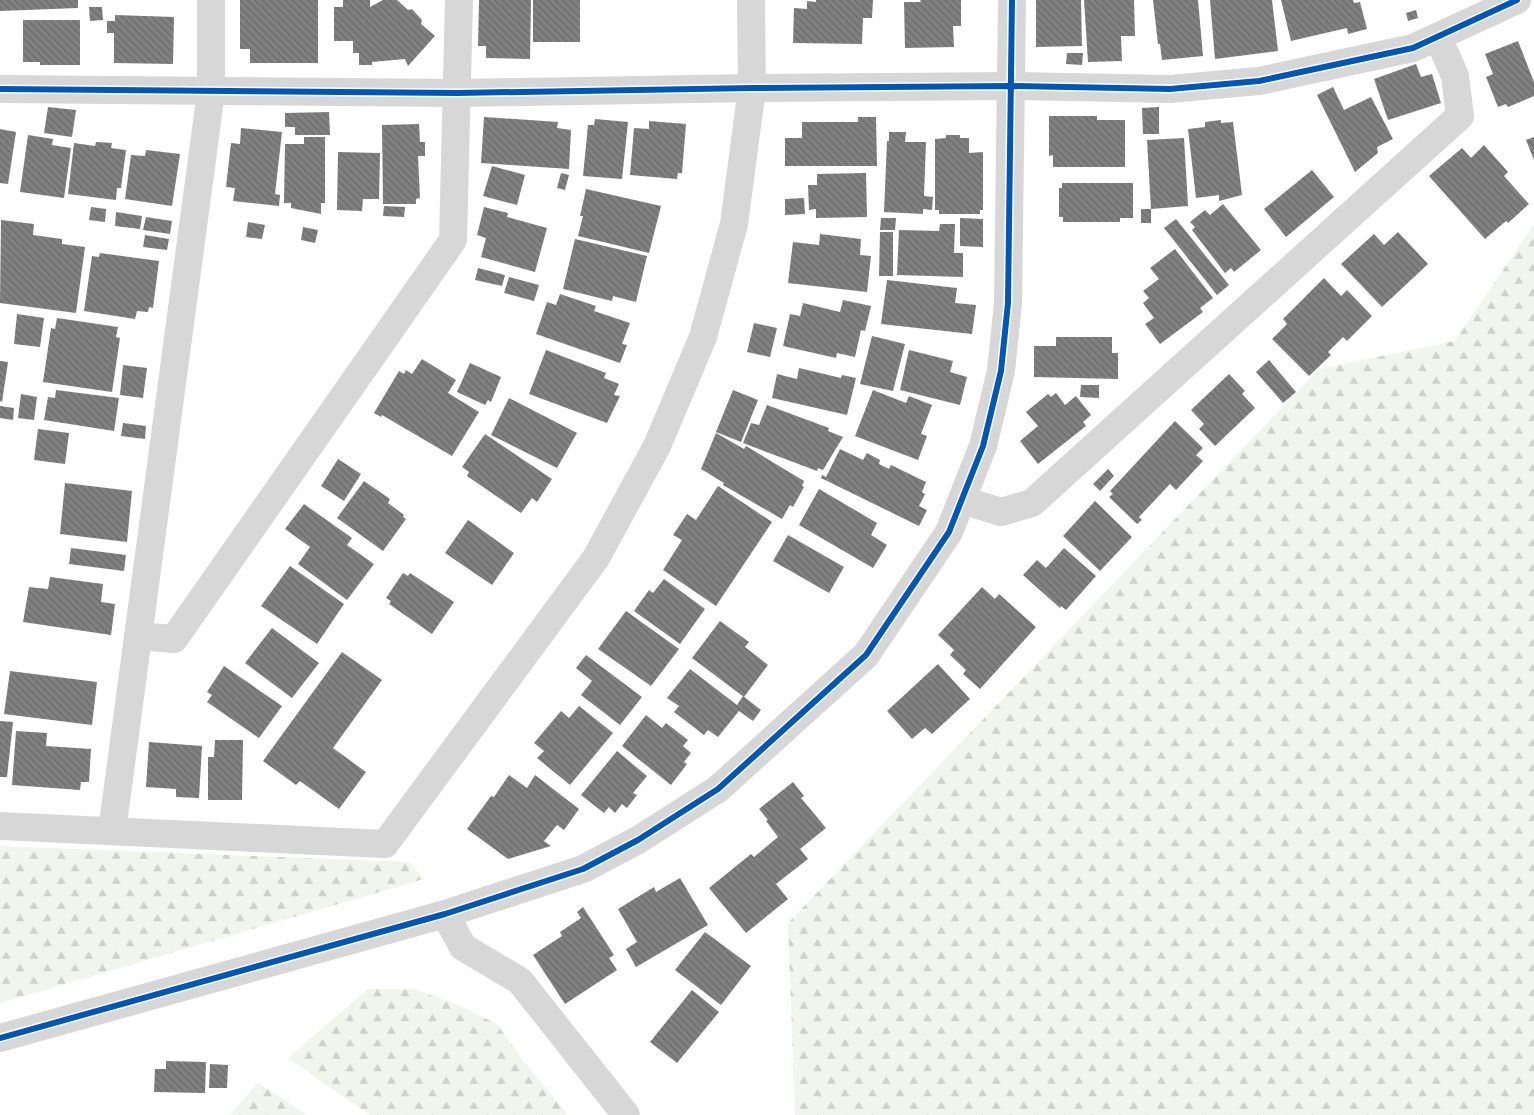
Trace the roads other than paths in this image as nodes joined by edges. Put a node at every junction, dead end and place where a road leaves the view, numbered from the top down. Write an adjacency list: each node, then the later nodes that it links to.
1 (211, 0): 10 (street)
2 (459, 0): 11 (street)
3 (751, 0): 8 (street)
4 (1012, 0): 7 (street)
5 (1517, 0): 6 (street)
6 (1438, 37): 7 (street); 12 (street)
7 (1010, 86): 8 (street); 12 (street)
8 (752, 88): 11 (street); 15 (street)
9 (0, 89): 10 (street)
10 (212, 92): 11 (street); 13 (street)
11 (458, 93): 13 (street)
12 (962, 500): 16 (street)
13 (138, 636): 15 (street)
14 (0, 826): 15 (street)
15 (112, 831)
16 (445, 914): 17 (street); 18 (street)
17 (0, 1038)
18 (626, 1115)

